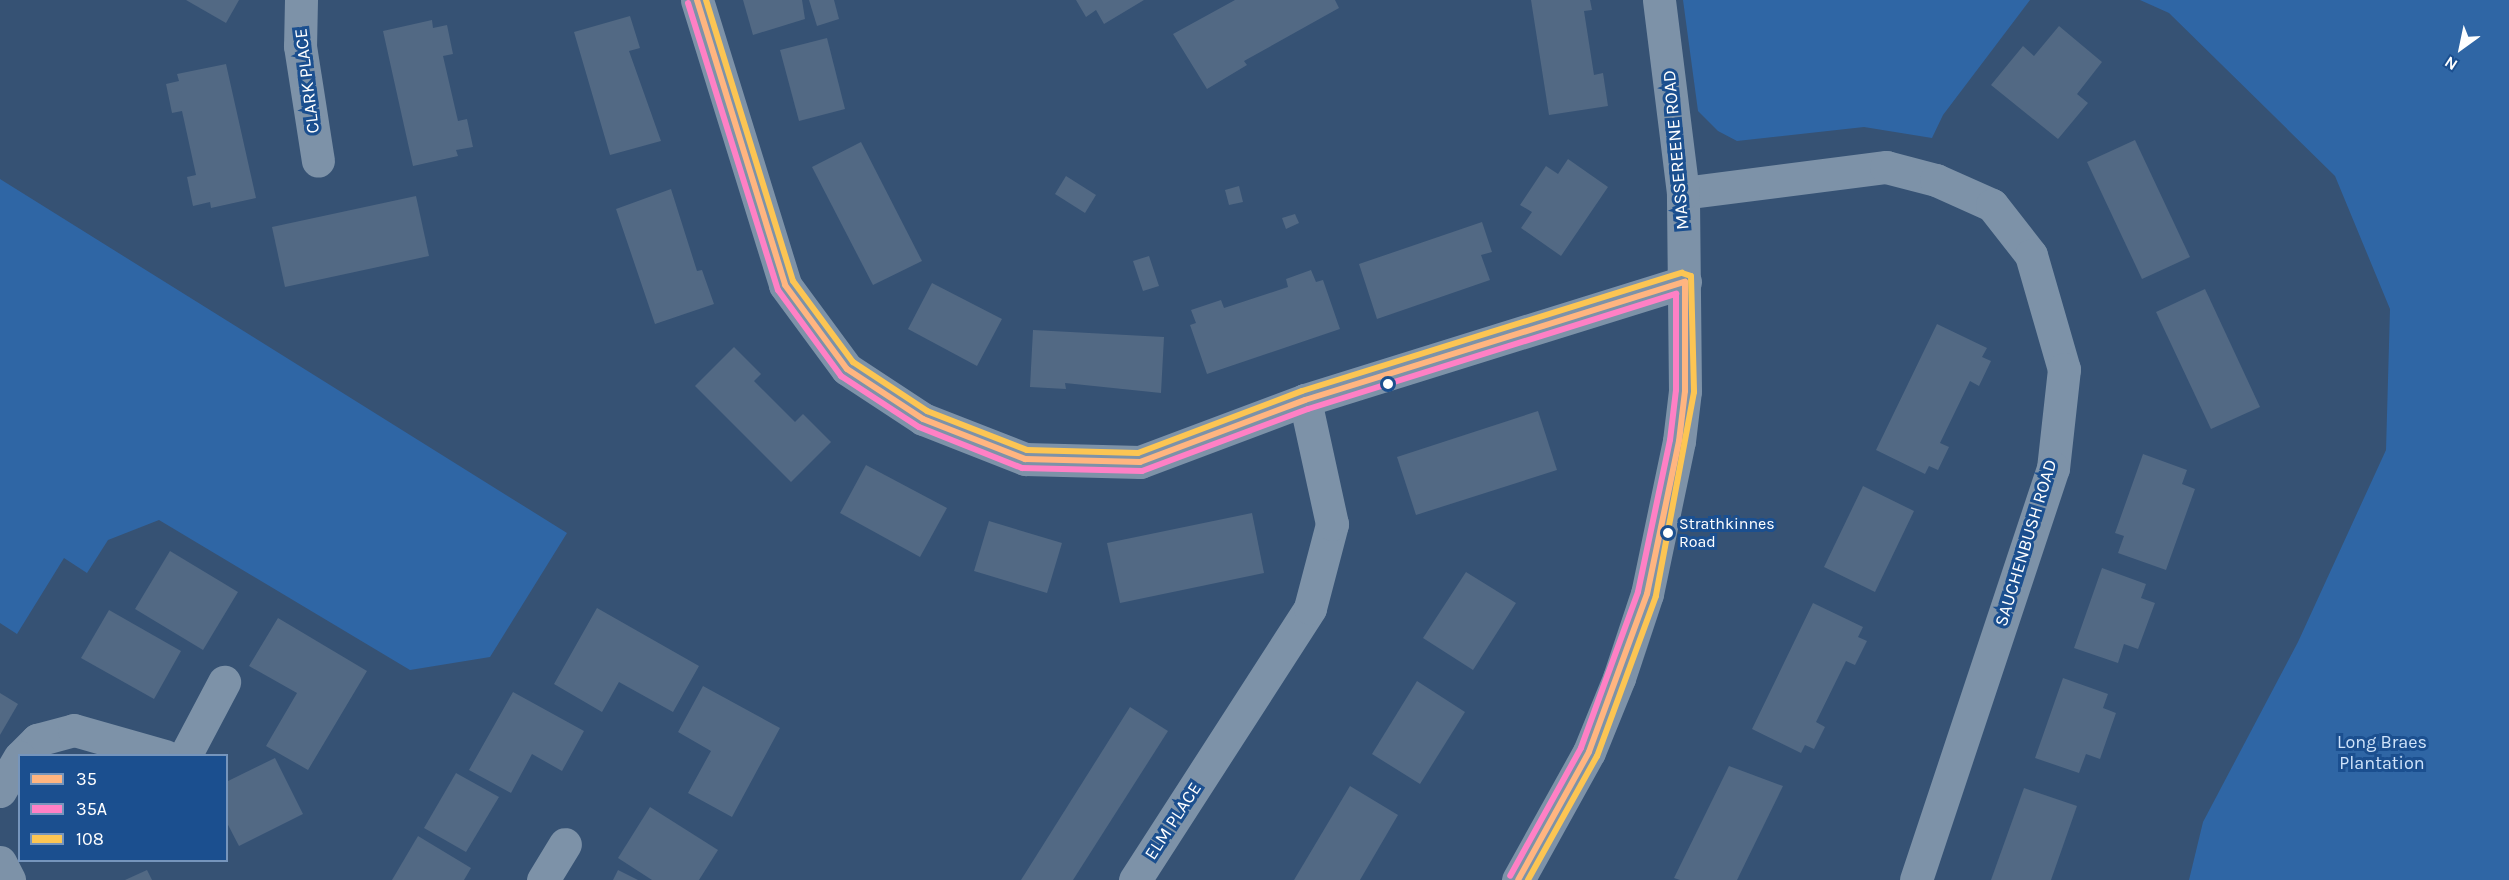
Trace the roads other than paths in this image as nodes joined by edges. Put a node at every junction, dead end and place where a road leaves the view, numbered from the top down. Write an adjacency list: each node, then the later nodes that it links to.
1 (300, 0): 4 (street, CLARK PLACE)
2 (697, 0): 7 (street)
3 (1659, 0): 5 (street, MASSEREENE ROAD)
4 (318, 161)
5 (1683, 192): 6 (street, MASSEREENE ROAD); 20 (street, SAUCHENBUSH ROAD)
6 (1684, 282): 7 (street); 19 (street, MASSEREENE ROAD)
7 (1305, 400): 18 (street, ELM PLACE)
8 (224, 682): 11 (street)
9 (22, 754): 10 (street)
10 (158, 754)
11 (186, 754)
12 (18, 760): 13 (street)
13 (0, 791)
14 (565, 844): 17 (street)
15 (0, 861): 16 (street)
16 (9, 880)
17 (543, 880)
18 (1135, 880)
19 (1518, 880)
20 (1916, 880)

